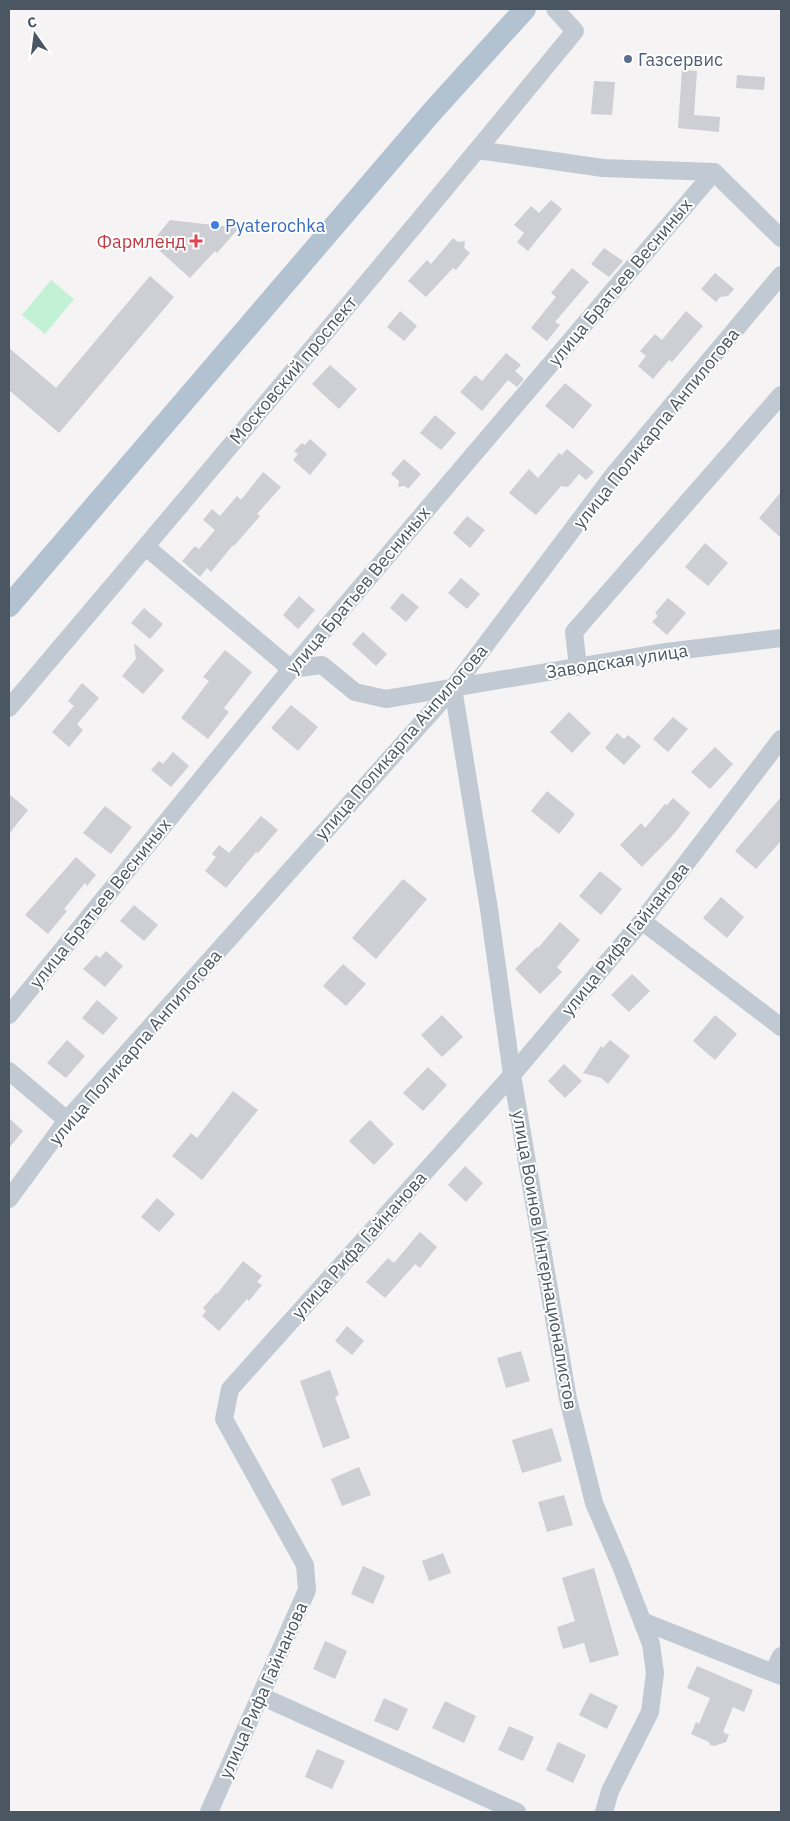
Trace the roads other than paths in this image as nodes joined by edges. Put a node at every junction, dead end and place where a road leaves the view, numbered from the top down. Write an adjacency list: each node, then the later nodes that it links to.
1 (525, 9): 9 (main road)
2 (555, 9): 3 (street, Московский проспект)
3 (477, 150): 4 (street); 8 (street, Московский проспект)
4 (714, 172): 5 (street); 12 (street, улица Братьев Весниных)
5 (781, 238)
6 (781, 275): 13 (street, улица Поликарпа Анпилогова)
7 (781, 395): 11 (street)
8 (146, 547): 12 (street); 14 (street, Московский проспект)
9 (9, 606)
10 (781, 638): 11 (street, Заводская улица)
11 (578, 667): 13 (street, Заводская улица)
12 (291, 668): 13 (street, Заводская улица); 17 (street, улица Братьев Весниных)
13 (452, 688): 20 (street, улица Воинов Интернационалистов); 21 (street, улица Поликарпа Анпилогова)
14 (9, 708)
15 (781, 739): 16 (street, улица Рифа Гайнанова)
16 (642, 921): 18 (street); 20 (street, улица Рифа Гайнанова)
17 (9, 1015)
18 (781, 1027)
19 (9, 1070): 21 (street)
20 (512, 1075): 23 (street, улица Воинов Интернационалистов); 26 (street, улица Рифа Гайнанова)
21 (67, 1120): 22 (street, улица Поликарпа Анпилогова)
22 (9, 1199)
23 (642, 1621): 25 (street); 29 (street, улица Воинов Интернационалистов)
24 (781, 1656): 25 (street)
25 (777, 1674)
26 (261, 1696): 27 (street, улица Рифа Гайнанова); 28 (street)
27 (209, 1812)
28 (517, 1812)
29 (604, 1812)

